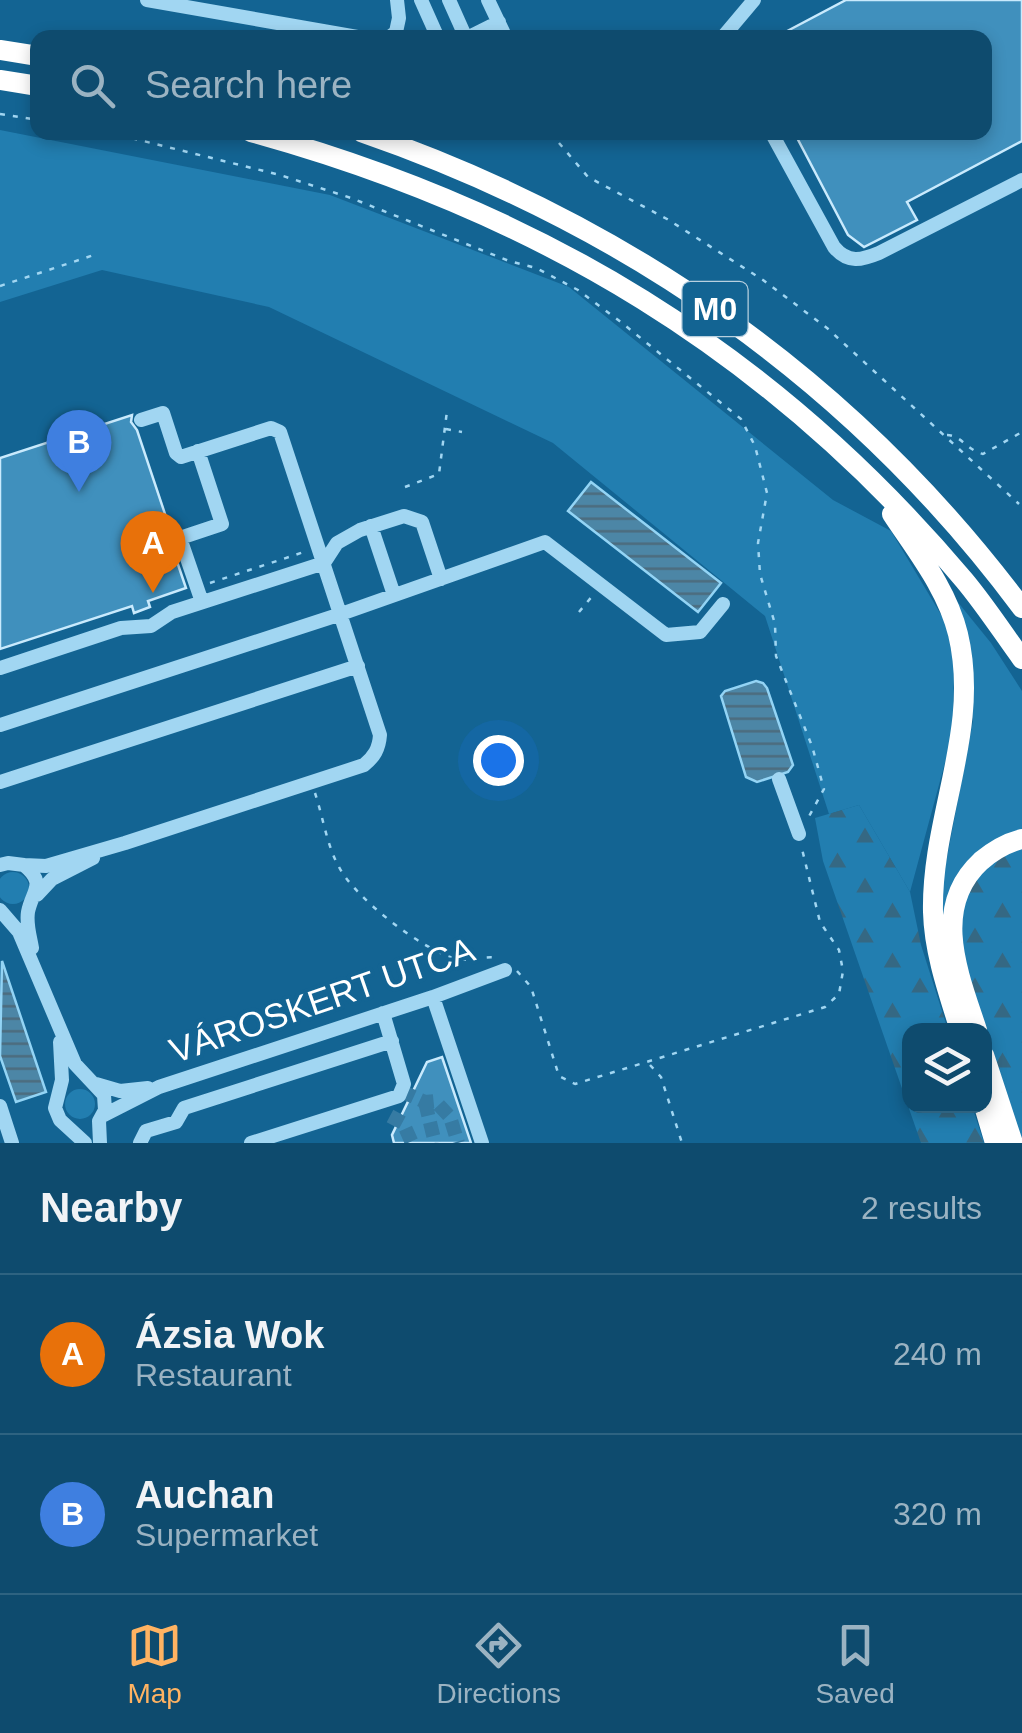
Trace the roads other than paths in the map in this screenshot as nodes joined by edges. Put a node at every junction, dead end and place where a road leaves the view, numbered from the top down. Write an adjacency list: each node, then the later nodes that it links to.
1 (146, 0): 8 (street)
2 (397, 0): 9 (street)
3 (421, 0): 10 (street)
4 (449, 0): 11 (street)
5 (488, 0): 7 (street)
6 (754, 0): 14 (street)
7 (499, 22): 12 (street); 13 (street)
8 (306, 30)
9 (396, 30)
10 (434, 30)
11 (463, 30)
12 (483, 30)
13 (502, 30)
14 (729, 30)
15 (0, 50): 16 (highway)
16 (30, 55)
17 (0, 80): 18 (highway)
18 (30, 85)
19 (279, 140): 25 (highway, M0)
20 (383, 140): 32 (highway, M0)
21 (775, 140): 22 (street)
22 (1022, 180)
23 (141, 420): 24 (street)
24 (198, 452): 27 (street); 29 (street)
25 (870, 479): 34 (highway, M0); 51 (highway)
26 (371, 526): 27 (street); 28 (street); 30 (street)
27 (324, 563): 29 (street); 33 (street)
28 (441, 578): 30 (street); 31 (street)
29 (199, 594): 36 (street)
30 (394, 595): 33 (street)
31 (723, 604)
32 (1022, 608)
33 (341, 614): 35 (street); 37 (street)
34 (1022, 659)
35 (358, 666): 39 (street); 42 (street)
36 (0, 668)
37 (0, 725)
38 (779, 779): 40 (street)
39 (0, 782)
40 (799, 834)
41 (1022, 838): 52 (highway)
42 (126, 843): 44 (street); 45 (street)
43 (0, 866): 44 (street)
44 (24, 866): 45 (street)
45 (33, 901): 46 (street); 47 (street)
46 (1, 911): 47 (street)
47 (34, 962): 53 (street)
48 (502, 964): 49 (street, VÁROSKERT UTCA)
49 (433, 997): 50 (street, VÁROSKERT UTCA); 72 (street)
50 (383, 1013): 54 (street); 55 (street, VÁROSKERT UTCA)
51 (958, 1023)
52 (974, 1023)
53 (57, 1027): 58 (street); 61 (street)
54 (392, 1041): 56 (street); 71 (street)
55 (283, 1046): 56 (street); 59 (street, VÁROSKERT UTCA)
56 (292, 1073): 63 (street)
57 (992, 1079): 74 (highway)
58 (93, 1082): 60 (street, VÁROSKERT UTCA); 61 (street); 65 (street)
59 (175, 1082): 60 (street, VÁROSKERT UTCA); 63 (street)
60 (159, 1087): 65 (street, VÁROSKERT UTCA)
61 (60, 1088): 66 (street)
62 (0, 1106): 67 (street)
63 (184, 1108): 70 (street)
64 (986, 1113): 73 (highway)
65 (100, 1119): 66 (street); 69 (street)
66 (71, 1128): 68 (street)
67 (12, 1143)
68 (86, 1143)
69 (100, 1143)
70 (140, 1143)
71 (250, 1143)
72 (482, 1143)
73 (996, 1143)
74 (1013, 1143)

